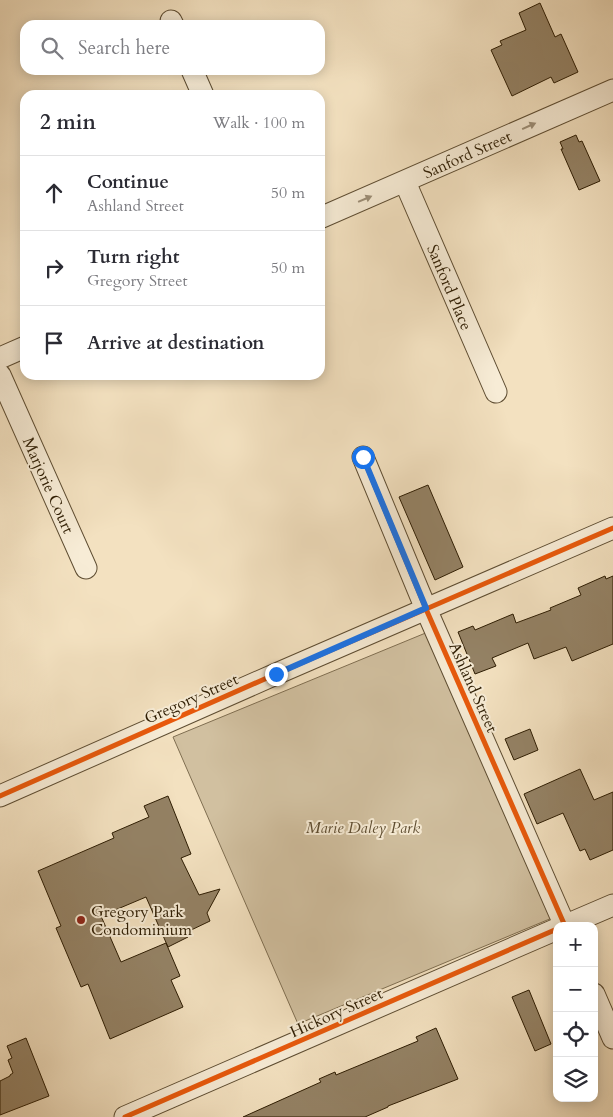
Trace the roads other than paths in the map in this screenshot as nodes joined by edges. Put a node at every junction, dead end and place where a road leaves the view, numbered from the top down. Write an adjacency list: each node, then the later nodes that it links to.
1 (194, 75): 2 (street)
2 (201, 90)
3 (613, 90): 4 (street, Sanford Street, one-way to 3)
4 (405, 182): 5 (street, Sanford Street, one-way to 4); 9 (street, Sanford Place)
5 (325, 216)
6 (20, 349): 7 (street)
7 (0, 358)
8 (0, 374): 12 (street, Marjorie Court)
9 (496, 392)
10 (363, 457): 13 (street, Ashland Street)
11 (613, 528): 13 (street, Gregory Street)
12 (86, 568)
13 (426, 608): 14 (street, Gregory Street); 16 (street, Ashland Street)
14 (0, 796)
15 (613, 905): 17 (street)
16 (563, 922)
17 (574, 922)
18 (553, 931): 21 (street, Hickory Street)
19 (598, 1003): 20 (street)
20 (613, 1038)
21 (125, 1117)

